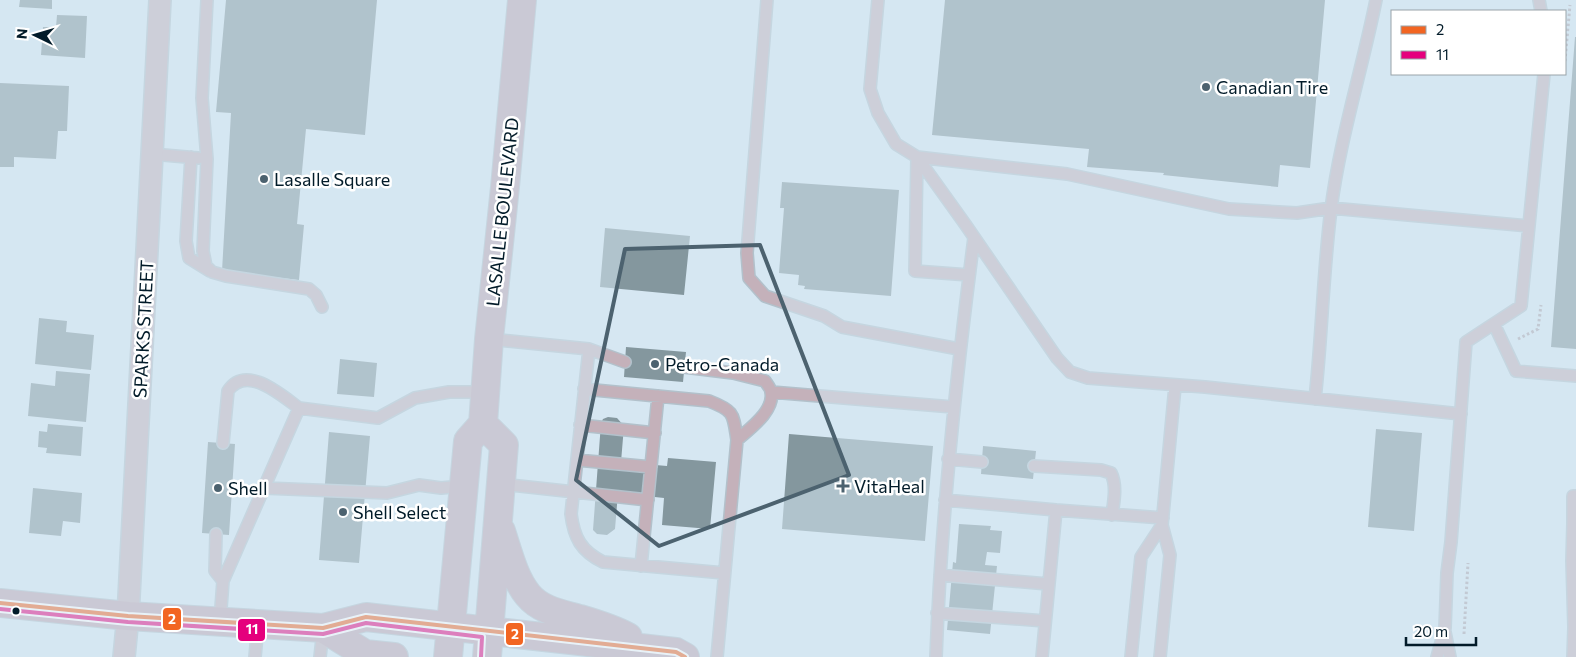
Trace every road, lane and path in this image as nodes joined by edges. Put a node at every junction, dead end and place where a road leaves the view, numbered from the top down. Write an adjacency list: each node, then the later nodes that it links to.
1 (160, 0): 10 (street, SPARKS STREET)
2 (207, 0): 13 (lane)
3 (522, 0): 21 (main road, LASALLE BOULEVARD)
4 (767, 0): 23 (lane)
5 (878, 0): 11 (lane)
6 (1376, 0): 14 (lane)
7 (1570, 5): 8 (path)
8 (1566, 50)
9 (1544, 75): 15 (lane)
10 (152, 154): 12 (lane); 66 (street, SPARKS STREET)
11 (916, 157): 14 (lane); 16 (lane); 18 (lane)
12 (190, 158): 13 (lane); 17 (lane)
13 (208, 159): 17 (lane)
14 (1331, 208): 15 (lane); 32 (lane)
15 (1528, 226): 20 (lane)
16 (974, 238): 18 (lane); 27 (lane)
17 (212, 272): 19 (lane)
18 (969, 275): 23 (lane)
19 (322, 308)
20 (1494, 324): 26 (lane); 35 (lane)
21 (489, 339): 22 (lane); 29 (main road, LASALLE BOULEVARD)
22 (589, 349): 24 (lane); 28 (lane)
23 (959, 350): 33 (lane)
24 (625, 362)
25 (684, 367): 30 (lane)
26 (1576, 376)
27 (1175, 386): 32 (lane); 56 (lane)
28 (584, 389): 31 (lane); 37 (lane)
29 (485, 392): 34 (lane); 36 (main road, LASALLE BOULEVARD)
30 (771, 392): 33 (lane); 39 (lane)
31 (658, 396): 38 (lane); 39 (lane)
32 (1315, 400): 35 (lane)
33 (953, 407): 41 (lane)
34 (299, 408): 40 (lane); 48 (lane)
35 (1461, 414): 73 (lane)
36 (483, 424): 46 (main road); 47 (main road)
37 (580, 425): 38 (lane); 42 (lane)
38 (655, 433): 45 (lane)
39 (737, 440): 60 (lane)
40 (223, 443)
41 (948, 459): 43 (lane); 52 (lane)
42 (577, 460): 45 (lane); 49 (lane)
43 (982, 462)
44 (1034, 466): 54 (lane)
45 (651, 467): 51 (lane)
46 (501, 484): 49 (lane); 55 (main road)
47 (463, 486): 48 (lane); 71 (main road)
48 (264, 488): 62 (lane)
49 (573, 493): 51 (lane); 59 (lane)
50 (1576, 496): 57 (lane)
51 (648, 500): 59 (lane)
52 (945, 500): 53 (lane); 61 (lane)
53 (1056, 510): 54 (lane); 63 (lane)
54 (1112, 514): 56 (lane)
55 (498, 521): 74 (main road); 75 (main road)
56 (1163, 521): 86 (lane); 87 (lane)
57 (1575, 524): 70 (lane)
58 (216, 534): 62 (lane)
59 (641, 566): 60 (lane)
60 (724, 573): 83 (lane)
61 (940, 575): 63 (lane); 65 (lane)
62 (224, 581): 67 (lane)
63 (1048, 584): 68 (lane)
64 (0, 604): 66 (main road)
65 (937, 612): 68 (lane); 84 (lane)
66 (128, 616): 67 (main road); 77 (street, SPARKS STREET)
67 (220, 621): 69 (main road)
68 (1046, 621): 85 (lane)
69 (258, 624): 72 (main road); 78 (lane)
70 (1575, 626): 76 (lane)
71 (451, 627): 72 (main road); 74 (main road); 81 (main road)
72 (323, 628): 79 (lane); 80 (main road)
73 (1445, 628): 88 (lane); 89 (lane)
74 (488, 644): 75 (main road)
75 (656, 650): 82 (main road)
76 (1574, 656)
77 (124, 657)
78 (254, 657)
79 (320, 657)
80 (394, 657)
81 (448, 657)
82 (685, 657)
83 (717, 657)
84 (936, 657)
85 (1042, 657)
86 (1131, 657)
87 (1160, 657)
88 (1437, 657)
89 (1450, 657)

